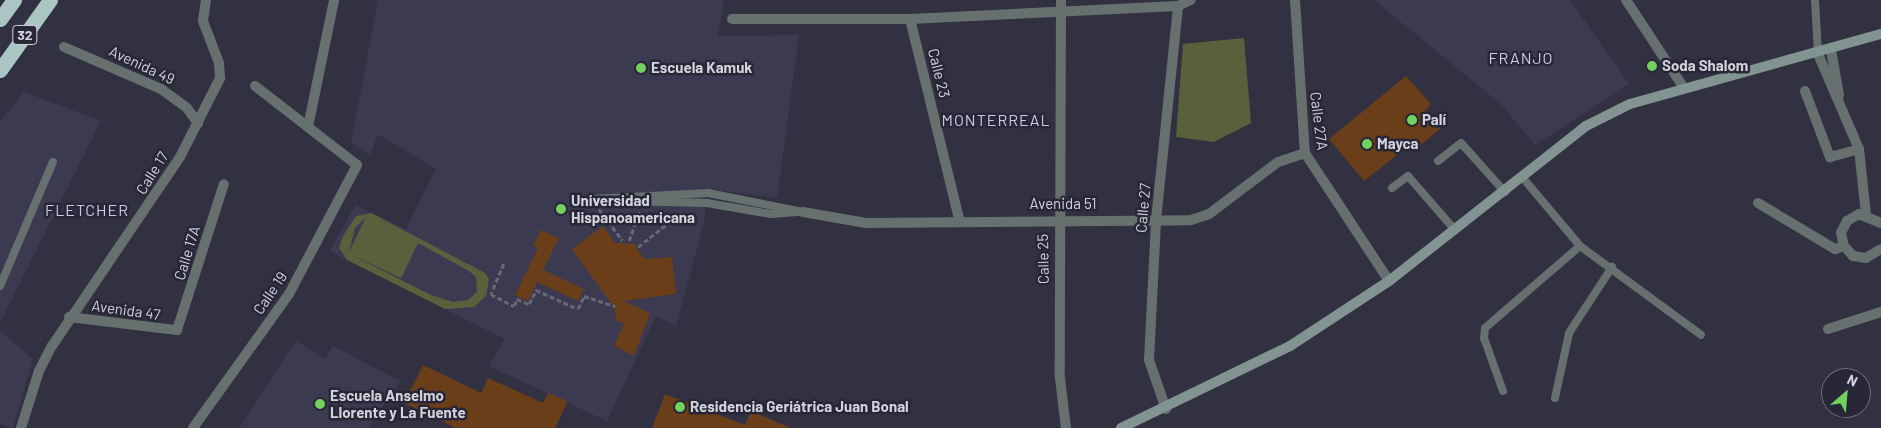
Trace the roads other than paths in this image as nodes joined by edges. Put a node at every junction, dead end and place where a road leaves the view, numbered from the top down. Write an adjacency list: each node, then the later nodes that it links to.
1 (14, 0): 12 (highway, 32)
2 (50, 0): 19 (highway, 32)
3 (206, 0): 24 (street, Calle 17)
4 (334, 0): 25 (street)
5 (1061, 0): 11 (street, Calle 25)
6 (1191, 0): 10 (street)
7 (1295, 0): 27 (street, Calle 27A)
8 (1626, 0): 21 (street)
9 (1815, 0): 18 (lane)
10 (1178, 6): 11 (street); 40 (street, Calle 27)
11 (1060, 11): 14 (street); 39 (street, Calle 25)
12 (0, 19)
13 (732, 19): 14 (street)
14 (910, 19): 41 (street, Calle 23)
15 (1881, 34): 17 (main road)
16 (64, 47): 24 (street, Avenida 49)
17 (1831, 50): 18 (main road); 23 (street)
18 (1818, 54): 21 (main road); 23 (street)
19 (0, 70)
20 (255, 86): 25 (street)
21 (1684, 88): 30 (main road)
22 (1805, 91): 26 (street)
23 (1839, 95): 26 (street)
24 (198, 123): 52 (street, Calle 17)
25 (308, 127): 60 (street, Calle 19)
26 (1859, 148): 38 (street)
27 (1305, 153): 40 (street, Avenida 51); 49 (street, Calle 27A)
28 (1438, 161): 33 (lane)
29 (53, 162): 50 (lane)
30 (1523, 178): 33 (main road); 44 (lane)
31 (224, 184): 54 (street, Calle 17A)
32 (1392, 188): 43 (lane)
33 (1505, 192): 43 (main road)
34 (752, 201): 36 (lane); 36 (lane, Avenida 51); 37 (lane, Avenida 51)
35 (1758, 203): 45 (street)
36 (751, 211): 37 (lane, Avenida 51)
37 (803, 212): 41 (street, Avenida 51)
38 (1866, 214): 42 (street); 45 (street)
39 (1058, 218): 40 (street, Avenida 51); 41 (street, Avenida 51); 61 (street, Calle 25)
40 (1156, 220): 58 (street, Calle 27)
41 (960, 222)
42 (1881, 223)
43 (1455, 230): 49 (main road)
44 (1580, 246): 48 (lane); 56 (lane)
45 (1844, 246): 47 (street)
46 (1881, 249): 47 (street)
47 (1877, 259)
48 (1612, 266): 55 (lane); 57 (lane)
49 (1390, 281): 58 (main road)
50 (0, 286)
51 (1881, 312): 53 (street)
52 (69, 317): 54 (street, Avenida 47); 59 (street, Calle 17)
53 (1828, 329)
54 (177, 330)
55 (1701, 335)
56 (1503, 391)
57 (1555, 398)
58 (1166, 409): 62 (main road)
59 (22, 428)
60 (193, 428)
61 (1066, 428)
62 (1121, 428)

